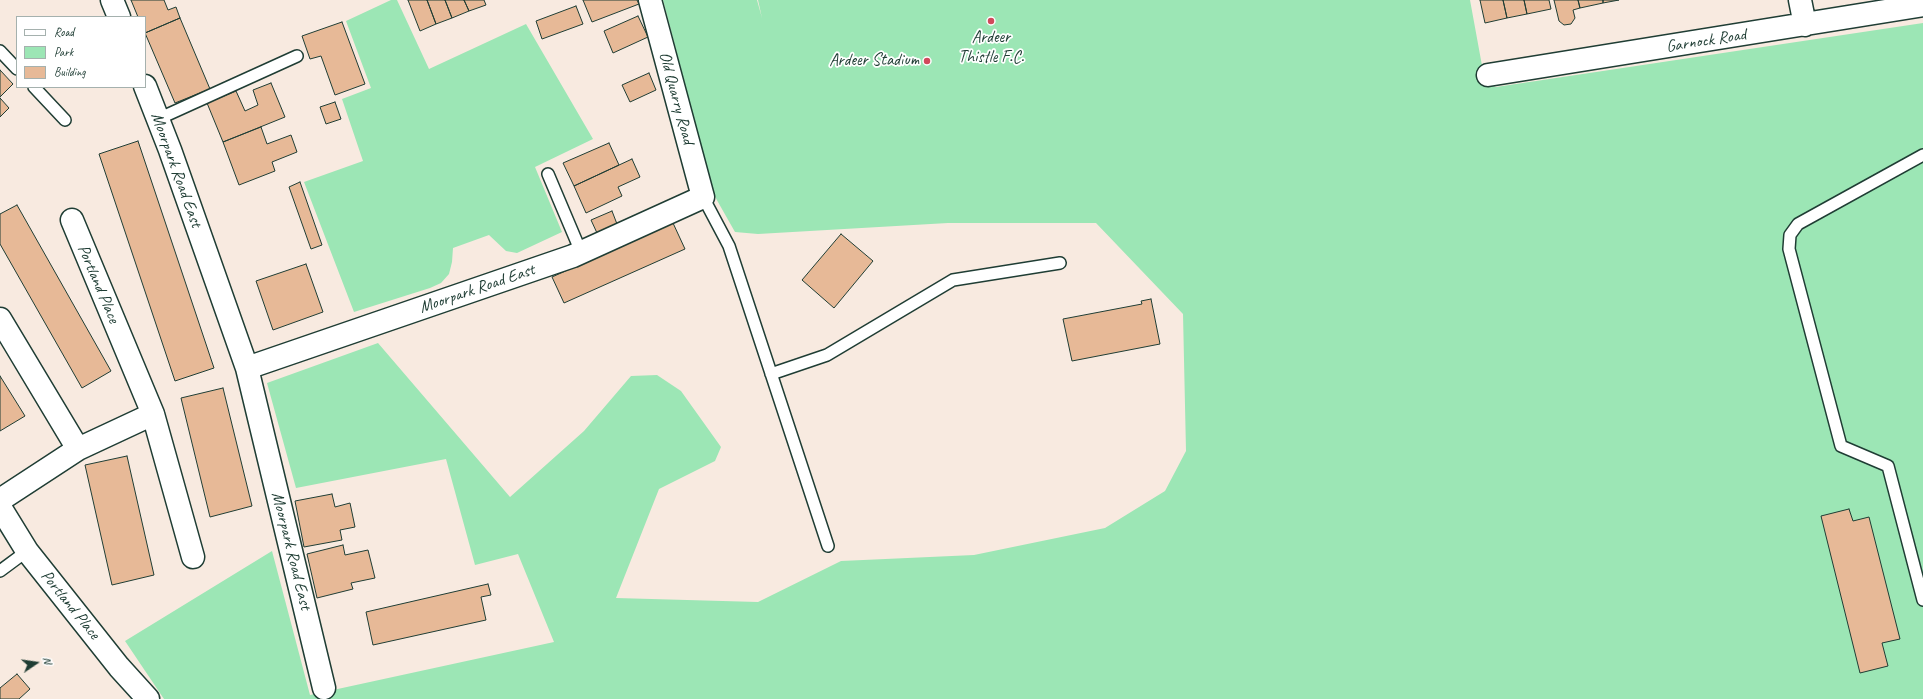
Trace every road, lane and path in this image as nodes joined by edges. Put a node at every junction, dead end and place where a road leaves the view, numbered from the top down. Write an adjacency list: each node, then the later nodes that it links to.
1 (112, 0): 5 (street)
2 (650, 0): 17 (street, Old Quarry Road)
3 (1800, 0): 6 (street)
4 (1923, 5): 6 (street, Garnock Road)
5 (119, 16)
6 (1805, 25): 10 (street, Garnock Road)
7 (0, 51): 9 (lane)
8 (296, 56): 13 (lane)
9 (16, 68)
10 (1488, 75)
11 (35, 88): 14 (lane)
12 (146, 88): 13 (street, Moorpark Road East)
13 (158, 119): 22 (street, Moorpark Road East)
14 (65, 120)
15 (1923, 155): 32 (lane)
16 (548, 174): 19 (lane)
17 (703, 197): 19 (street, Moorpark Road East); 23 (lane)
18 (72, 220): 24 (street, Portland Place)
19 (581, 252): 22 (street, Moorpark Road East)
20 (1060, 263): 23 (lane)
21 (0, 319): 25 (street)
22 (247, 368): 33 (street, Moorpark Road East)
23 (771, 374): 28 (lane)
24 (153, 414): 25 (street); 30 (street, Portland Place)
25 (78, 448): 26 (street)
26 (0, 500)
27 (0, 506): 29 (street, Portland Place)
28 (828, 546)
29 (27, 551): 31 (lane); 34 (street, Portland Place)
30 (193, 557)
31 (0, 571)
32 (1923, 600)
33 (324, 688)
34 (139, 695)

